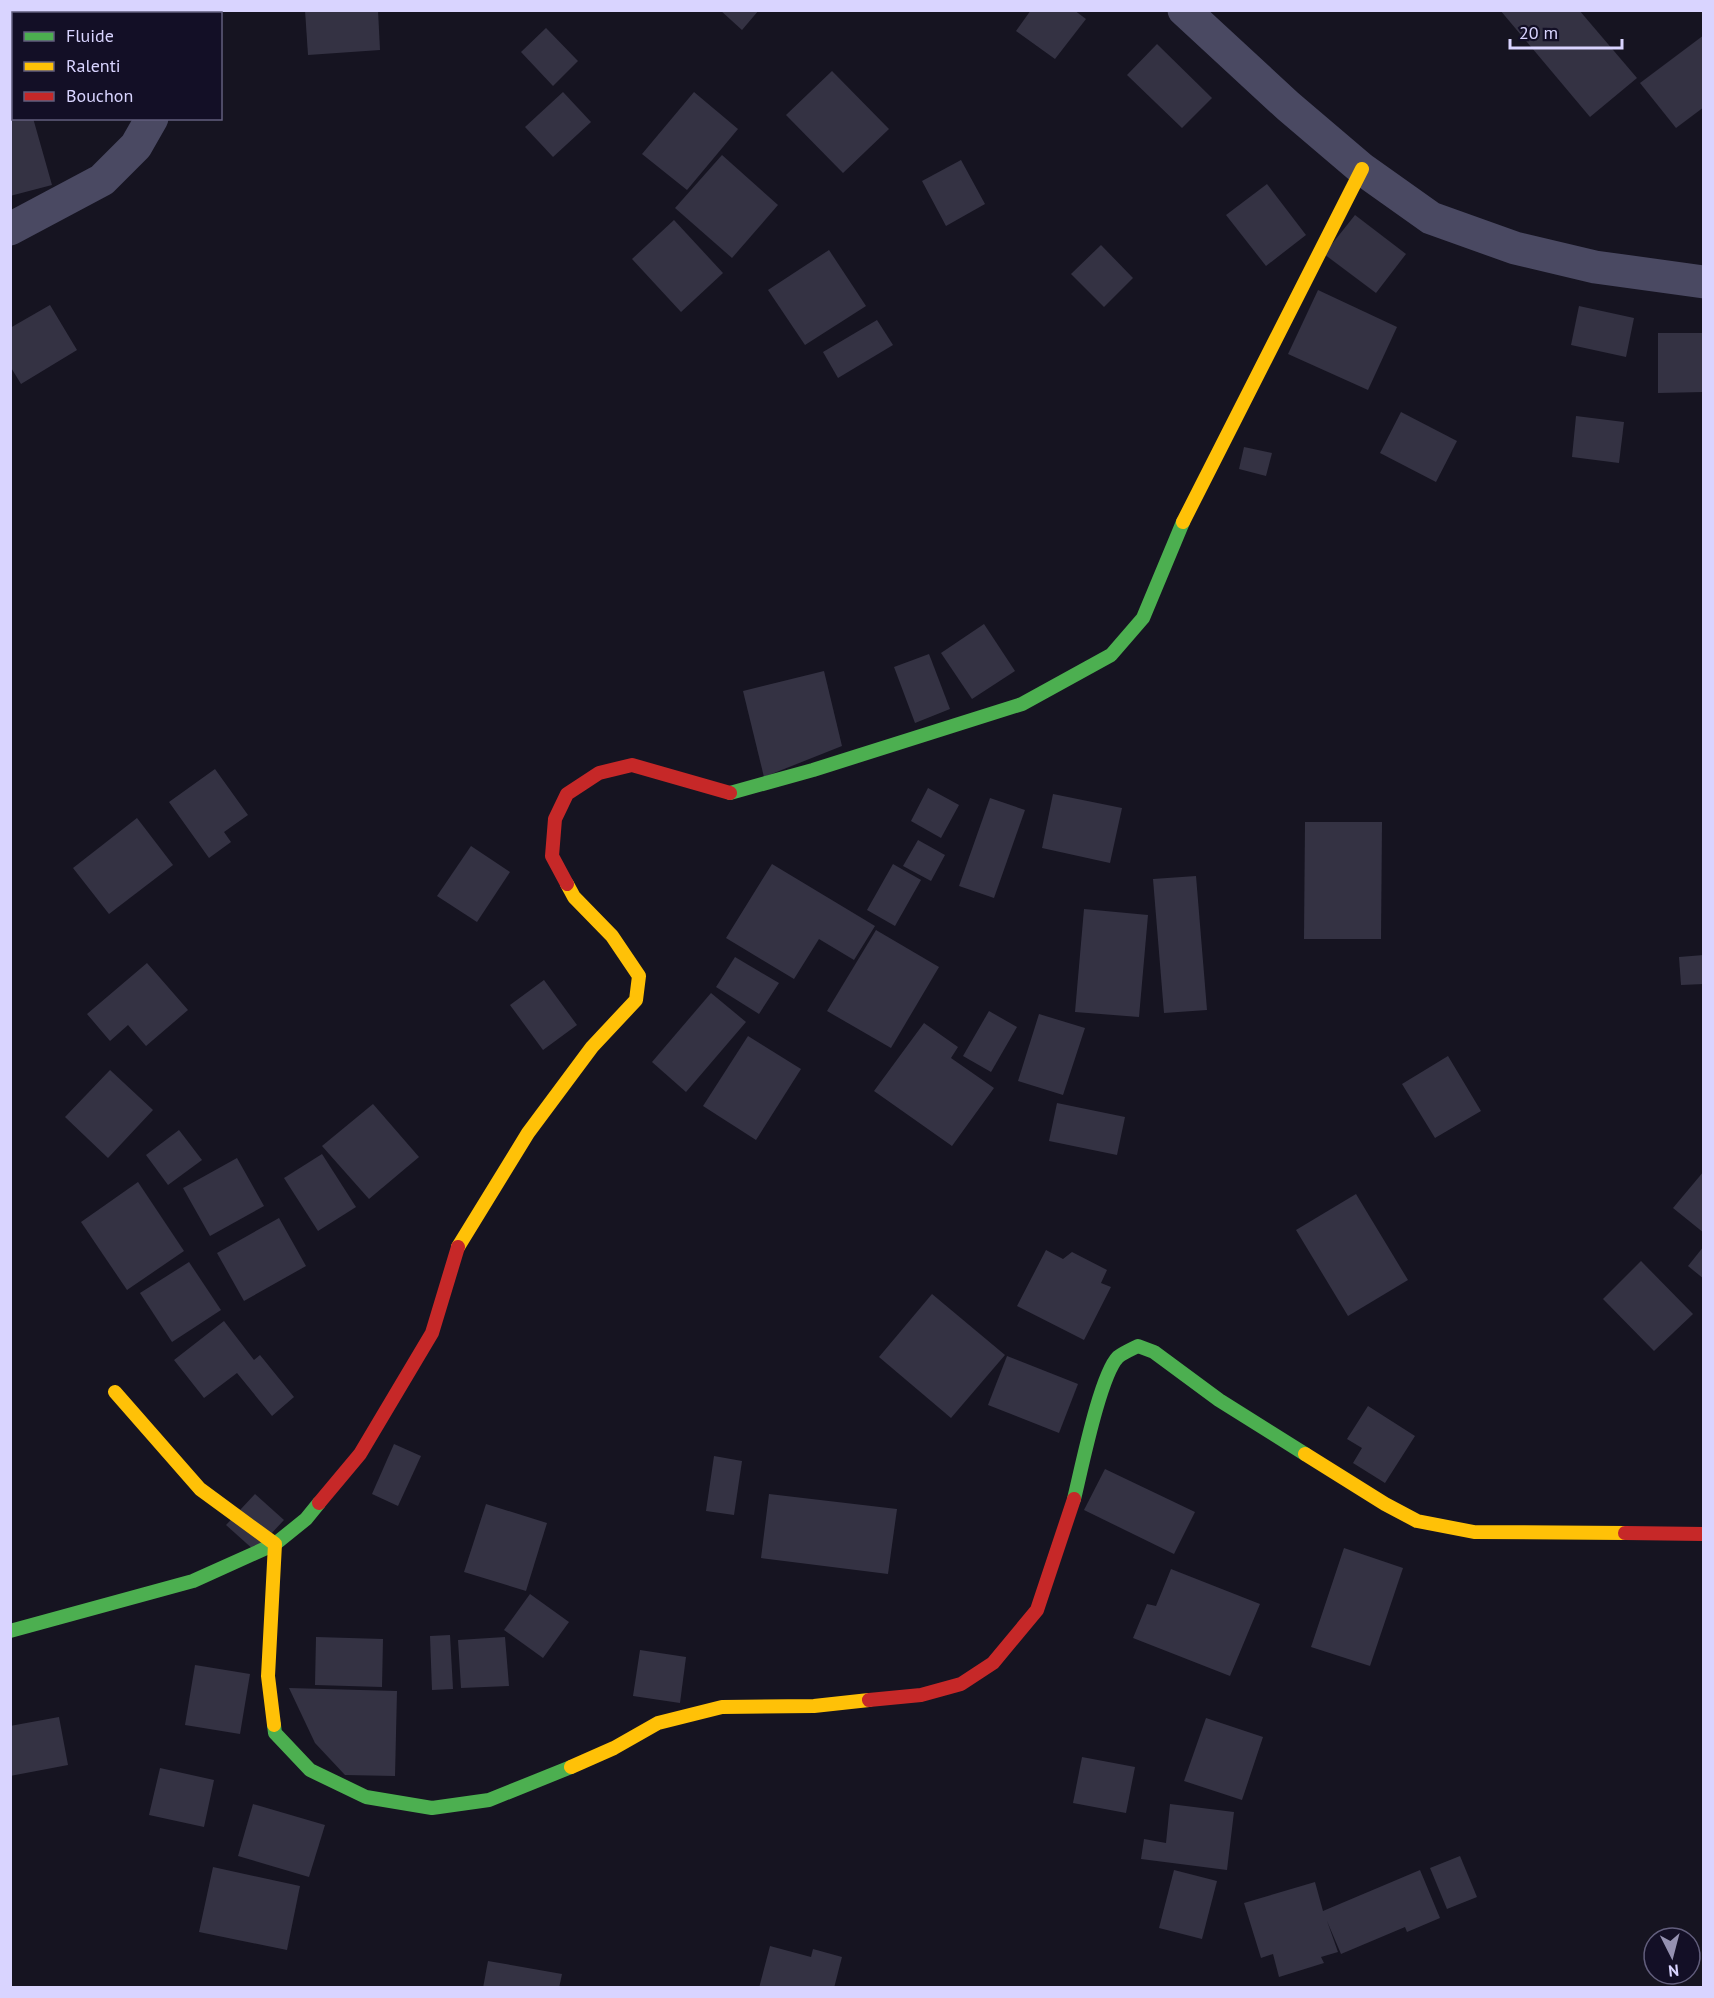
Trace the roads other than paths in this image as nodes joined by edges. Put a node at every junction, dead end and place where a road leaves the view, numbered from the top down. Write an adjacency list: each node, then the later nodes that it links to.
1 (1184, 10): 3 (street)
2 (151, 120): 4 (street)
3 (1362, 169): 5 (street); 8 (street)
4 (10, 229)
5 (1704, 282)
6 (115, 1392): 8 (street)
7 (1704, 1534): 8 (street)
8 (275, 1544): 9 (street)
9 (10, 1632)

